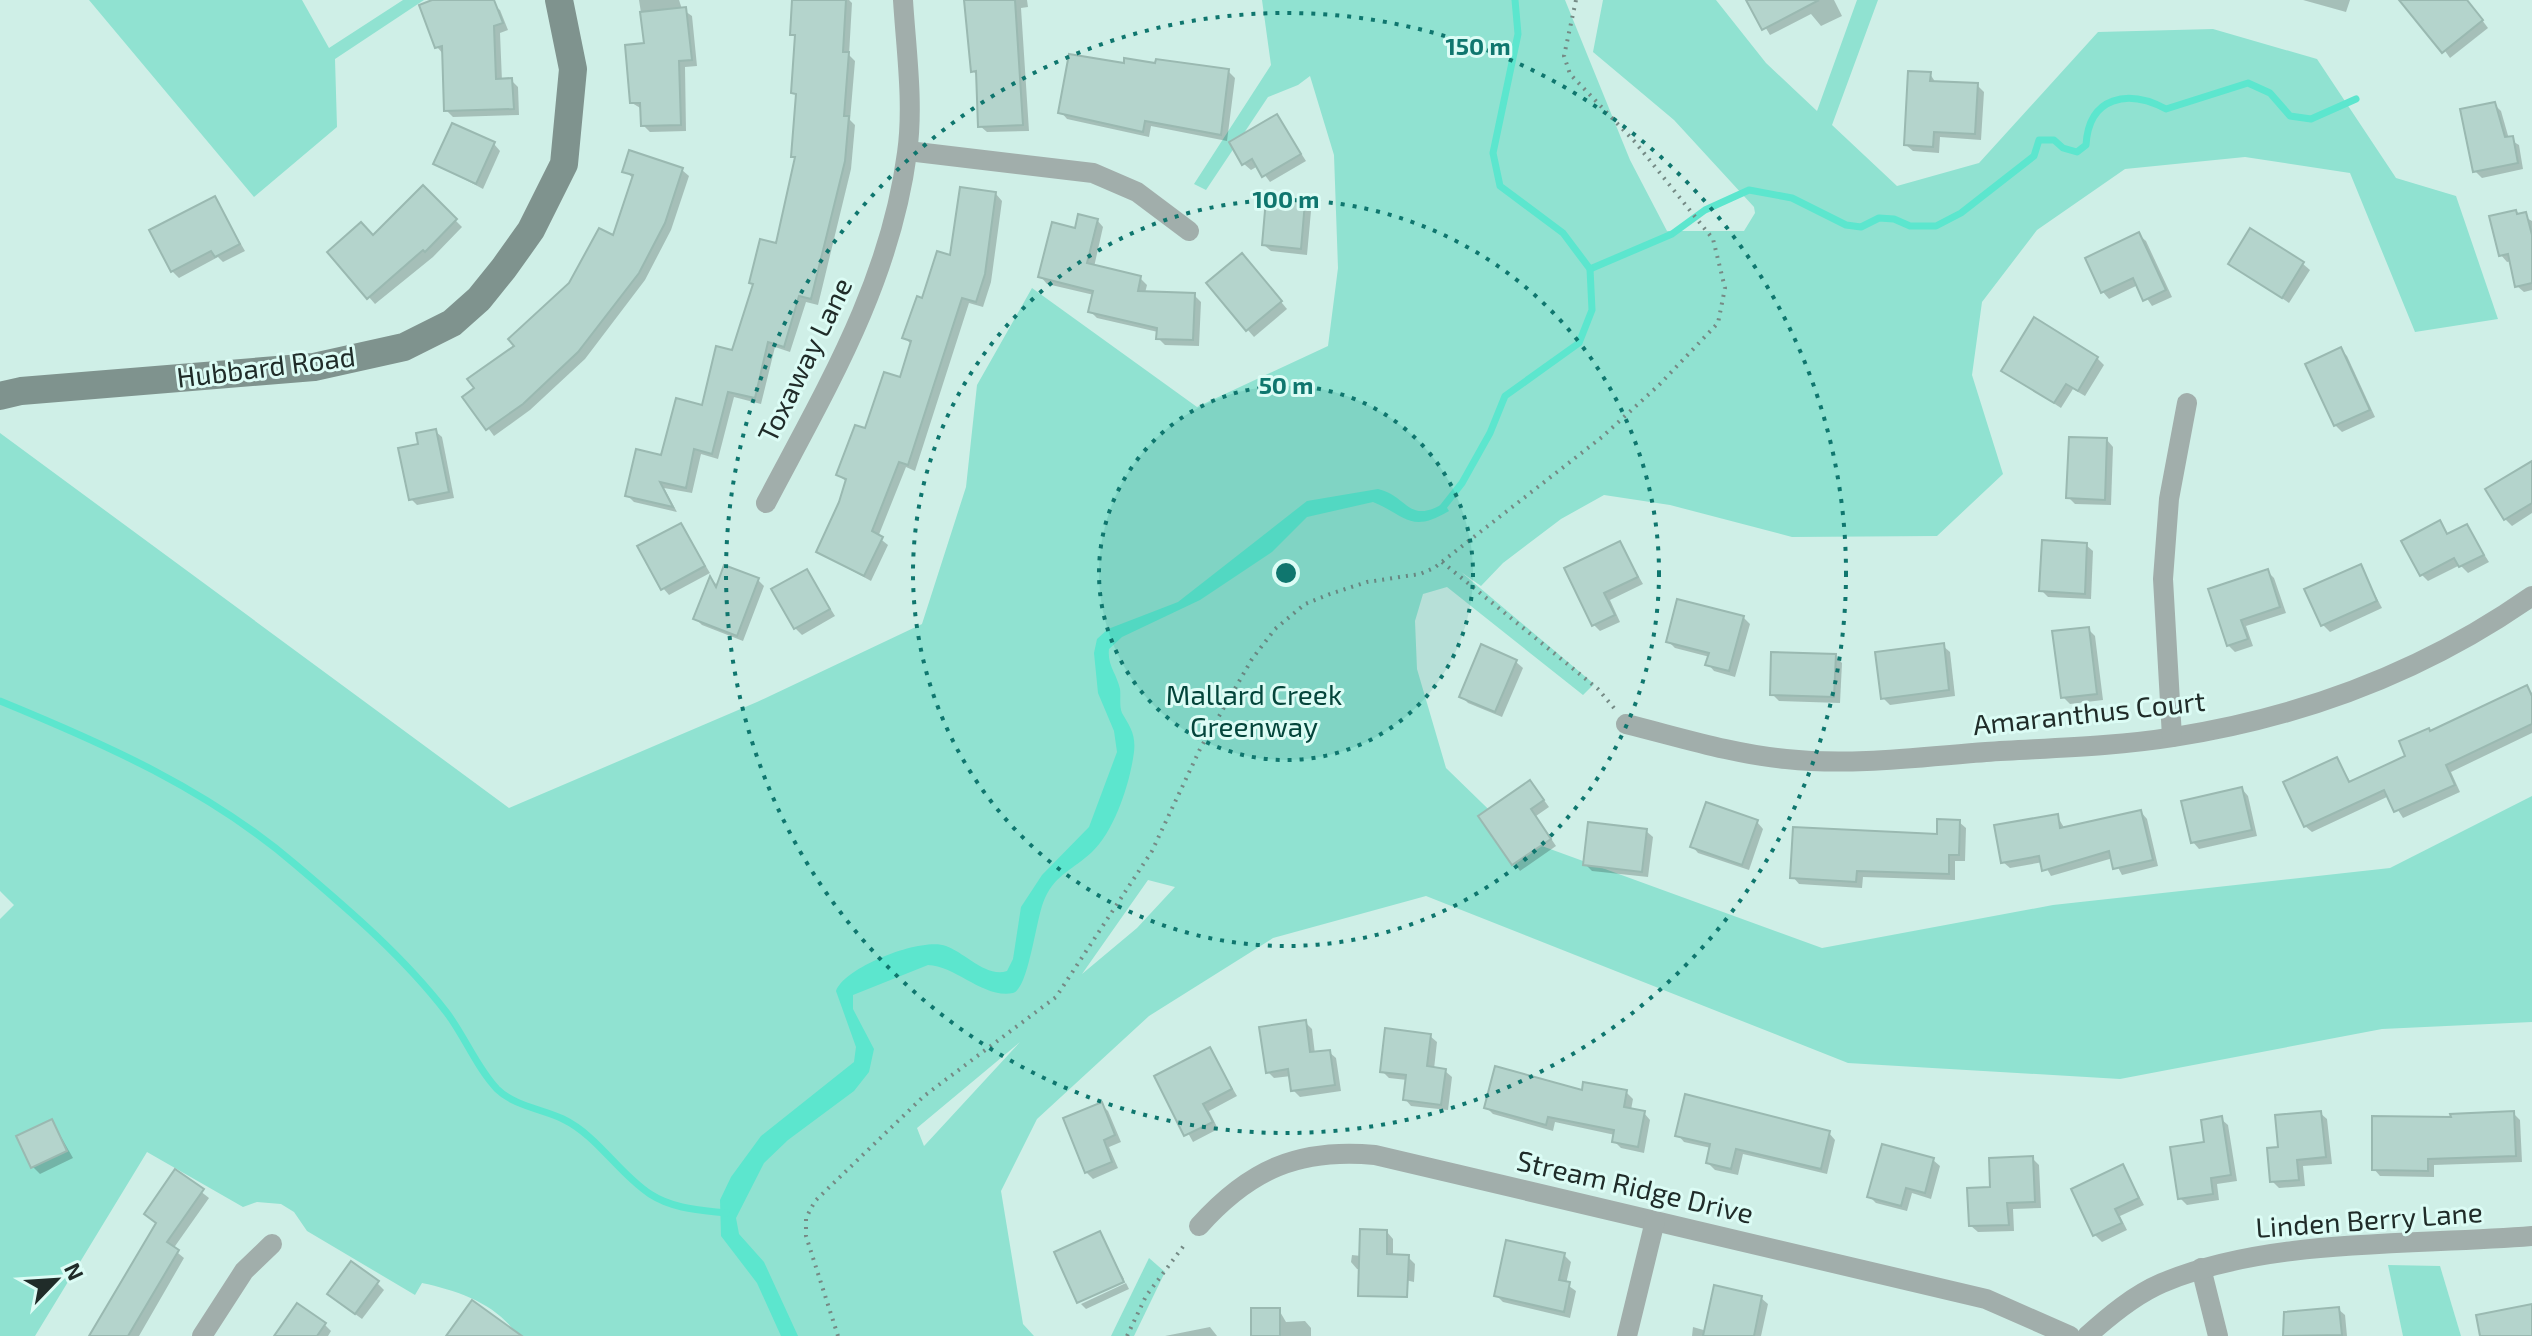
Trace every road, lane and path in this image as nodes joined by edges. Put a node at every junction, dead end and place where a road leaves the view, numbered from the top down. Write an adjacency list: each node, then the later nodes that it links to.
1 (559, 0): 6 (main road, Hubbard Road)
2 (903, 0): 4 (street, Toxaway Lane)
3 (1576, 0): 9 (path)
4 (908, 151): 5 (street); 8 (street, Toxaway Lane)
5 (1189, 231)
6 (0, 396)
7 (2187, 403): 12 (street)
8 (766, 503)
9 (1442, 562): 11 (path); 19 (path)
10 (2532, 596): 12 (street, Amaranthus Court)
11 (1626, 724): 12 (street, Amaranthus Court)
12 (2172, 737)
13 (1655, 1221): 14 (street, Stream Ridge Drive); 21 (street); 22 (street, Stream Ridge Drive)
14 (1199, 1226): 20 (path)
15 (2532, 1236): 17 (street, Linden Berry Lane)
16 (272, 1244): 18 (street)
17 (2201, 1268): 23 (street, Linden Berry Lane); 24 (street)
18 (202, 1336)
19 (838, 1336)
20 (1127, 1336)
21 (1627, 1336)
22 (2070, 1336)
23 (2087, 1336)
24 (2218, 1336)

